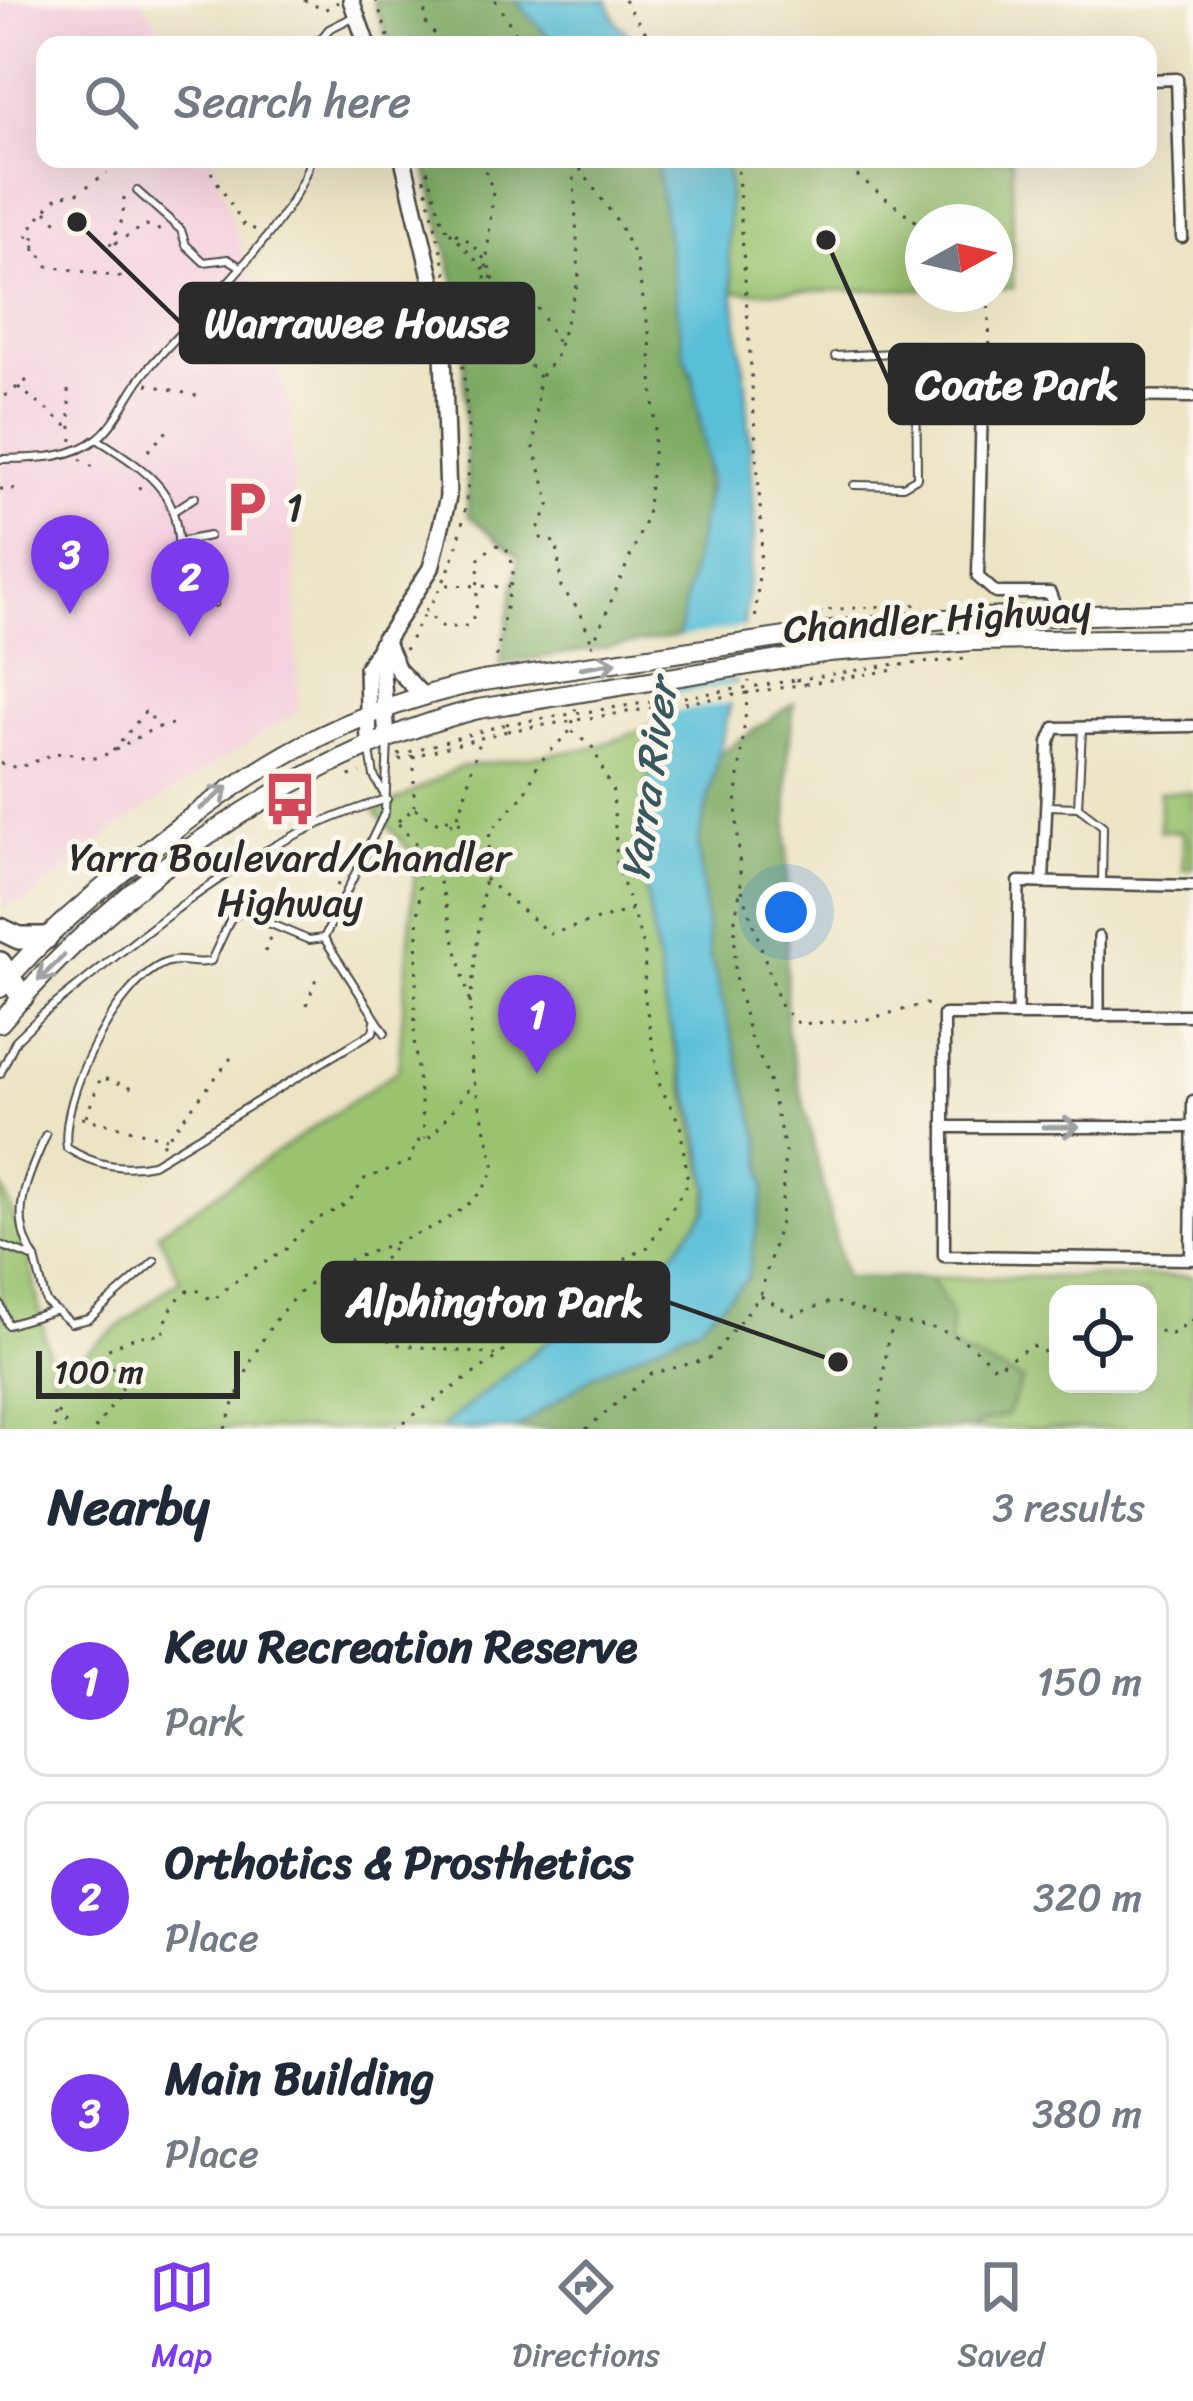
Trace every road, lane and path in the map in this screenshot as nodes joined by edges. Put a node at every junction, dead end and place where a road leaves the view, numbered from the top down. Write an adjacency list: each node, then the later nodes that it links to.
1 (304, 0): 2 (path)
2 (341, 0)
3 (376, 0): 9 (path)
4 (429, 0): 10 (path)
5 (496, 0): 11 (path)
6 (624, 0): 12 (path)
7 (354, 8): 8 (lane)
8 (323, 36)
9 (389, 36)
10 (436, 36)
11 (518, 36)
12 (648, 36)
13 (1177, 79): 14 (street); 15 (street); 28 (street)
14 (1193, 79)
15 (1157, 80)
16 (307, 168): 39 (lane)
17 (405, 168): 88 (main road)
18 (427, 168): 32 (path)
19 (484, 168): 38 (path)
20 (573, 168): 46 (path)
21 (579, 168): 89 (path)
22 (738, 168): 86 (path)
23 (845, 168): 30 (path)
24 (212, 172): 33 (path)
25 (107, 173): 29 (path)
26 (137, 190): 39 (lane)
27 (124, 197): 36 (path)
28 (1187, 199): 35 (street)
29 (45, 210): 31 (path); 37 (path)
30 (905, 213)
31 (62, 226)
32 (446, 229): 38 (path); 40 (path)
33 (261, 230)
34 (27, 235): 37 (path)
35 (1182, 237)
36 (173, 238)
37 (35, 251): 41 (path)
38 (488, 264): 40 (path); 42 (path)
39 (238, 265): 52 (lane)
40 (484, 272): 42 (path); 45 (path)
41 (126, 278)
42 (493, 279): 43 (path)
43 (501, 295): 45 (path); 46 (path)
44 (989, 312): 49 (path)
45 (512, 326): 51 (path)
46 (560, 346): 51 (path)
47 (916, 353): 48 (lane); 58 (lane); 68 (lane)
48 (835, 356)
49 (990, 359)
50 (33, 376): 53 (path)
51 (539, 377): 89 (path)
52 (138, 382): 56 (path); 61 (lane)
53 (18, 387): 55 (path); 59 (path)
54 (68, 390): 59 (path)
55 (5, 396)
56 (197, 396)
57 (1193, 397): 58 (street)
58 (985, 399): 84 (street)
59 (71, 429): 62 (path)
60 (168, 430): 63 (path)
61 (97, 440): 66 (lane); 72 (lane)
62 (72, 443)
63 (148, 452)
64 (78, 457): 67 (path)
65 (465, 457): 75 (path)
66 (0, 459)
67 (98, 470)
68 (854, 485)
69 (0, 489): 70 (path)
70 (21, 489)
71 (195, 497): 72 (lane)
72 (176, 510): 74 (lane)
73 (209, 536): 74 (lane)
74 (178, 542): 78 (lane)
75 (445, 585): 76 (path); 82 (path)
76 (477, 586): 77 (path); 77 (path); 82 (path)
77 (511, 587): 92 (path)
78 (182, 588): 79 (lane); 80 (lane)
79 (159, 600)
80 (214, 603)
81 (845, 608): 85 (path)
82 (425, 612): 90 (path)
83 (1193, 612): 84 (main road, Chandler Highway)
84 (1058, 615): 85 (main road, Chandler Highway)
85 (826, 618): 96 (main road, Chandler Highway, one-way to 85, bridge)
86 (754, 632)
87 (1193, 638): 107 (main road, Chandler Highway, bridge)
88 (382, 639): 96 (main road); 98 (main road)
89 (592, 645): 93 (path)
90 (405, 656)
91 (976, 657): 95 (path)
92 (495, 663)
93 (587, 664)
94 (751, 666): 124 (path)
95 (848, 674): 103 (path, bridge); 103 (path, bridge)
96 (422, 694): 98 (main road, Chandler Highway)
97 (578, 699): 104 (path)
98 (374, 711): 107 (main road); 129 (main road, Chandler Highway, one-way to 98)
99 (176, 718): 100 (path)
100 (153, 726): 108 (path); 108 (path)
101 (1082, 726): 102 (street); 112 (street); 113 (lane)
102 (1193, 726)
103 (506, 728): 114 (path)
104 (571, 730): 119 (path); 126 (path)
105 (479, 741): 116 (path)
106 (62, 742): 109 (path)
107 (378, 742): 111 (lane); 111 (lane); 135 (main road, Chandler Highway, one-way to 135)
108 (113, 751): 109 (path)
109 (62, 752): 110 (path)
110 (0, 763)
111 (386, 798): 130 (lane); 146 (lane)
112 (1046, 806): 113 (lane); 121 (street)
113 (1078, 806): 122 (lane)
114 (415, 808): 116 (path); 118 (path)
115 (467, 817): 116 (path)
116 (450, 821)
117 (363, 835): 125 (path)
118 (421, 848): 136 (path); 156 (path)
119 (484, 878): 126 (path); 136 (path)
120 (1018, 882): 121 (street); 139 (street)
121 (1043, 883): 122 (street)
122 (1102, 884): 123 (street)
123 (1193, 886)
124 (741, 887): 138 (path); 163 (path)
125 (334, 896)
126 (634, 909): 169 (path)
127 (277, 925): 130 (lane); 132 (path); 150 (lane)
128 (0, 929): 129 (highway)
129 (46, 938): 133 (main road, Chandler Highway)
130 (324, 938): 142 (lane)
131 (1099, 938): 141 (street)
132 (265, 952)
133 (4, 975): 135 (highway)
134 (316, 978): 137 (path)
135 (22, 997): 143 (main road, Chandler Highway)
136 (470, 1004): 147 (path)
137 (307, 1005)
138 (944, 1015): 139 (street); 152 (street)
139 (1017, 1015): 141 (street)
140 (1193, 1015): 141 (street)
141 (1099, 1016)
142 (375, 1021): 144 (lane); 157 (lane)
143 (0, 1023)
144 (385, 1033)
145 (235, 1053): 155 (path)
146 (0, 1074)
147 (474, 1082): 156 (path); 159 (path)
148 (133, 1088): 151 (path)
149 (1193, 1100): 153 (street)
150 (67, 1114): 151 (path); 157 (lane)
151 (86, 1119): 155 (path)
152 (944, 1127): 153 (street, one-way to 153); 161 (street)
153 (1193, 1127): 161 (street)
154 (46, 1135): 160 (lane)
155 (168, 1138): 157 (path)
156 (425, 1141): 173 (path)
157 (144, 1166)
158 (0, 1245): 160 (lane)
159 (394, 1246): 169 (path); 174 (path)
160 (35, 1258): 165 (lane)
161 (1192, 1259)
162 (154, 1261): 165 (lane)
163 (760, 1296): 167 (path); 176 (path)
164 (0, 1304): 165 (lane)
165 (54, 1311)
166 (1193, 1319): 168 (path)
167 (897, 1323): 170 (path); 177 (path)
168 (1157, 1330)
169 (499, 1355): 175 (path)
170 (1049, 1359)
171 (54, 1429): 172 (path)
172 (69, 1429)
173 (95, 1429)
174 (225, 1429)
175 (394, 1429)
176 (586, 1429)
177 (877, 1429)

